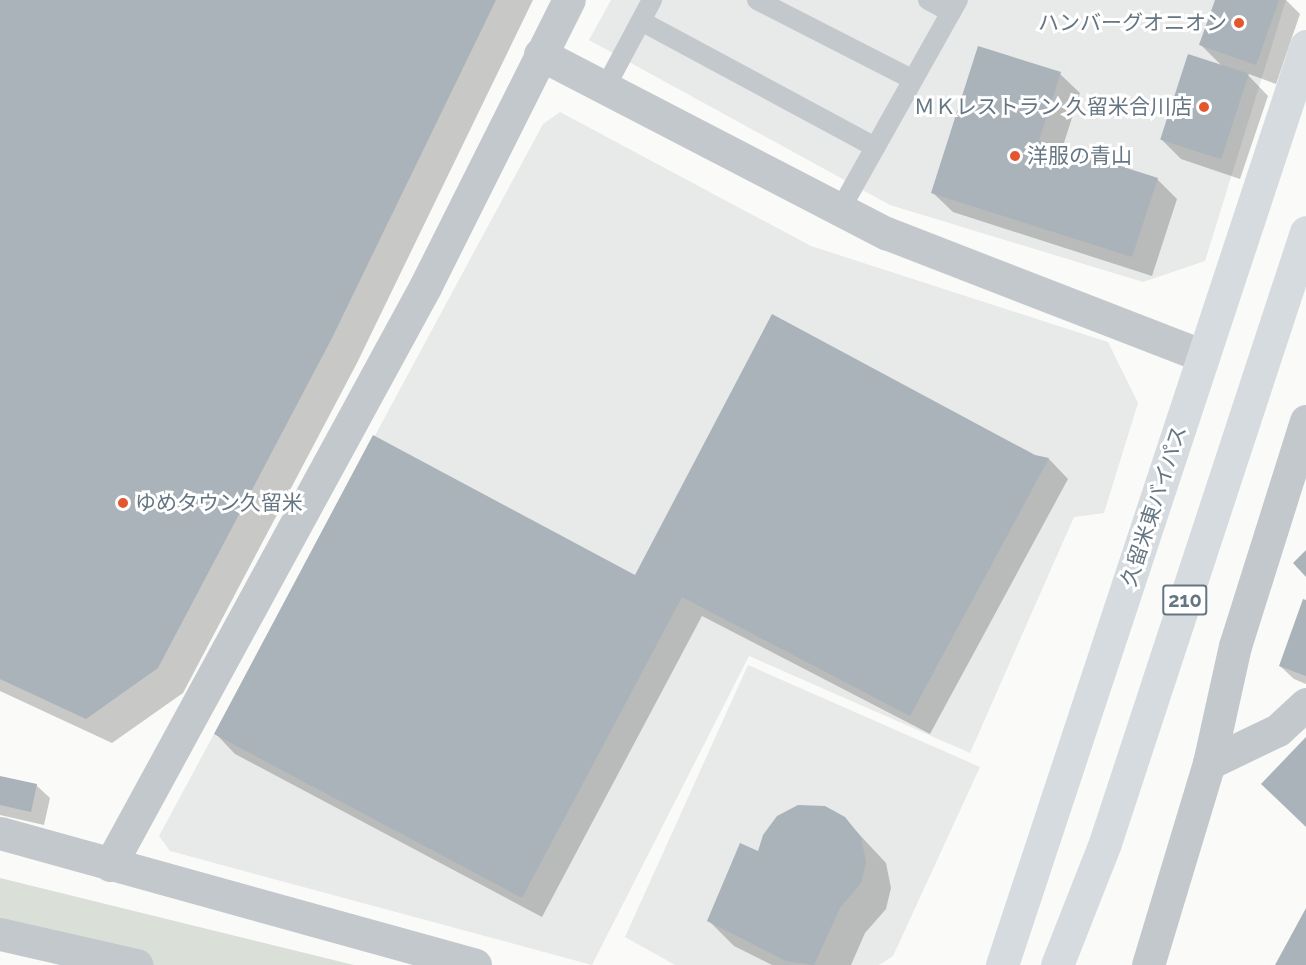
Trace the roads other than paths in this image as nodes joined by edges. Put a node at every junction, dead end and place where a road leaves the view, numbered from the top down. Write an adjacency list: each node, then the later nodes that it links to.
1 (569, 0): 8 (street)
2 (652, 0): 6 (lane)
3 (757, 0): 9 (lane)
4 (928, 0): 5 (lane)
5 (954, 6): 9 (lane)
6 (641, 21): 10 (lane); 11 (lane)
7 (1306, 46): 14 (highway, 久留米東バイパス / 210)
8 (540, 54): 10 (street); 19 (street)
9 (913, 80): 11 (lane)
10 (605, 88): 12 (street)
11 (875, 147): 12 (lane)
12 (840, 210): 14 (street)
13 (1306, 232): 24 (highway, 210)
14 (1203, 356): 23 (highway, 久留米東バイパス / 210)
15 (1306, 422): 17 (street)
16 (1306, 704): 17 (street)
17 (1209, 764): 25 (street)
18 (0, 833): 19 (street)
19 (110, 864): 22 (street)
20 (0, 934): 21 (street)
21 (137, 965)
22 (475, 965)
23 (1002, 965)
24 (1057, 965)
25 (1148, 965)

